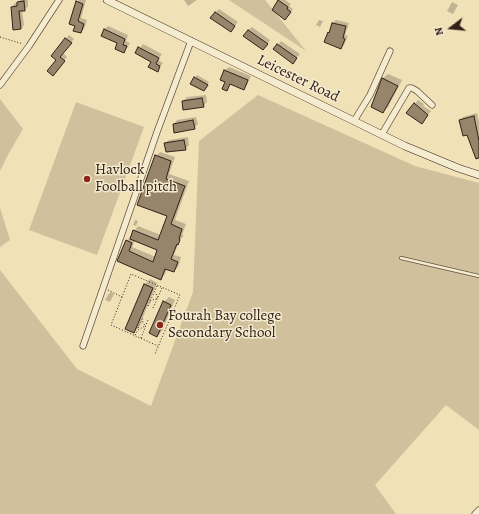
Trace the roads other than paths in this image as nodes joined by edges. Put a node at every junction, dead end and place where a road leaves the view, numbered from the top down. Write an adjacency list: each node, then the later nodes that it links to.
1 (59, 0): 5 (street)
2 (107, 0): 3 (street, Leicester Road)
3 (191, 41): 7 (street, Leicester Road); 12 (street)
4 (390, 51): 7 (street)
5 (0, 85)
6 (432, 105): 8 (street)
7 (354, 121): 8 (street, Leicester Road)
8 (382, 134): 9 (street, Leicester Road)
9 (479, 175)
10 (401, 258): 11 (lane)
11 (479, 276)
12 (83, 346)
13 (479, 510): 14 (street)
14 (475, 514)

